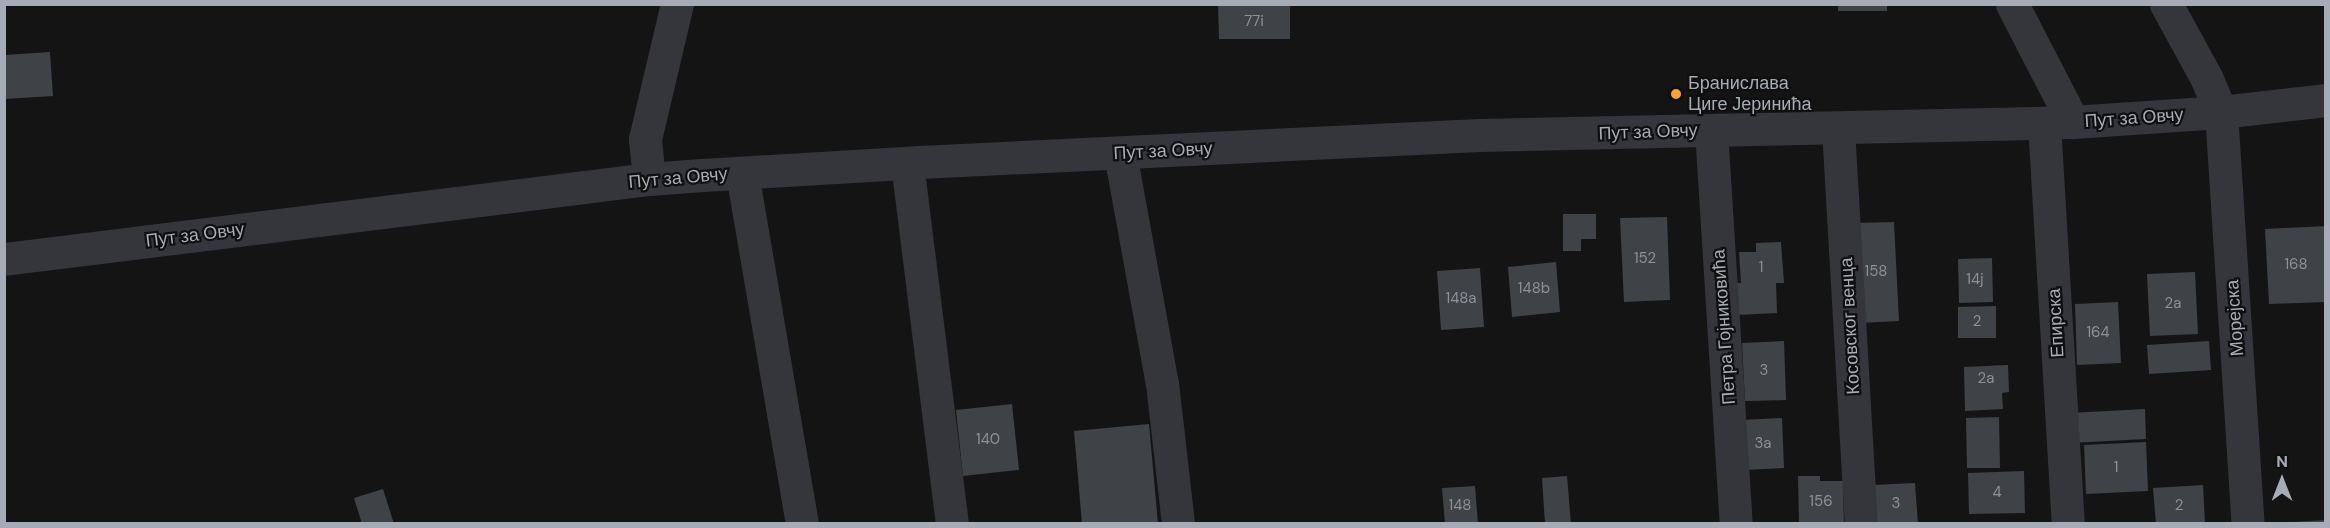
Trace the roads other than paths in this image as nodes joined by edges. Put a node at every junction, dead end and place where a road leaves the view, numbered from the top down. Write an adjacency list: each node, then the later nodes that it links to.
1 (677, 4): 12 (street)
2 (2012, 4): 6 (street)
3 (2166, 4): 5 (street, Морејска)
4 (2325, 100): 5 (street, Пут за Овчу)
5 (2221, 112): 6 (street, Пут за Овчу); 20 (street, Морејска)
6 (2058, 123): 7 (street, Пут за Овчу); 19 (street, Епирска)
7 (1838, 128): 8 (street, Пут за Овчу); 18 (street, Косовског венца)
8 (1712, 130): 9 (street, Пут за Овчу); 17 (street, Петра Гојниковића)
9 (1120, 153): 10 (street, Пут за Овчу); 16 (street)
10 (907, 163): 11 (street, Пут за Овчу); 15 (street)
11 (742, 173): 12 (street, Пут за Овчу); 14 (street)
12 (649, 179): 13 (street, Пут за Овчу)
13 (4, 259)
14 (802, 524)
15 (952, 524)
16 (1178, 524)
17 (1736, 524)
18 (1861, 524)
19 (2068, 524)
20 (2248, 524)

